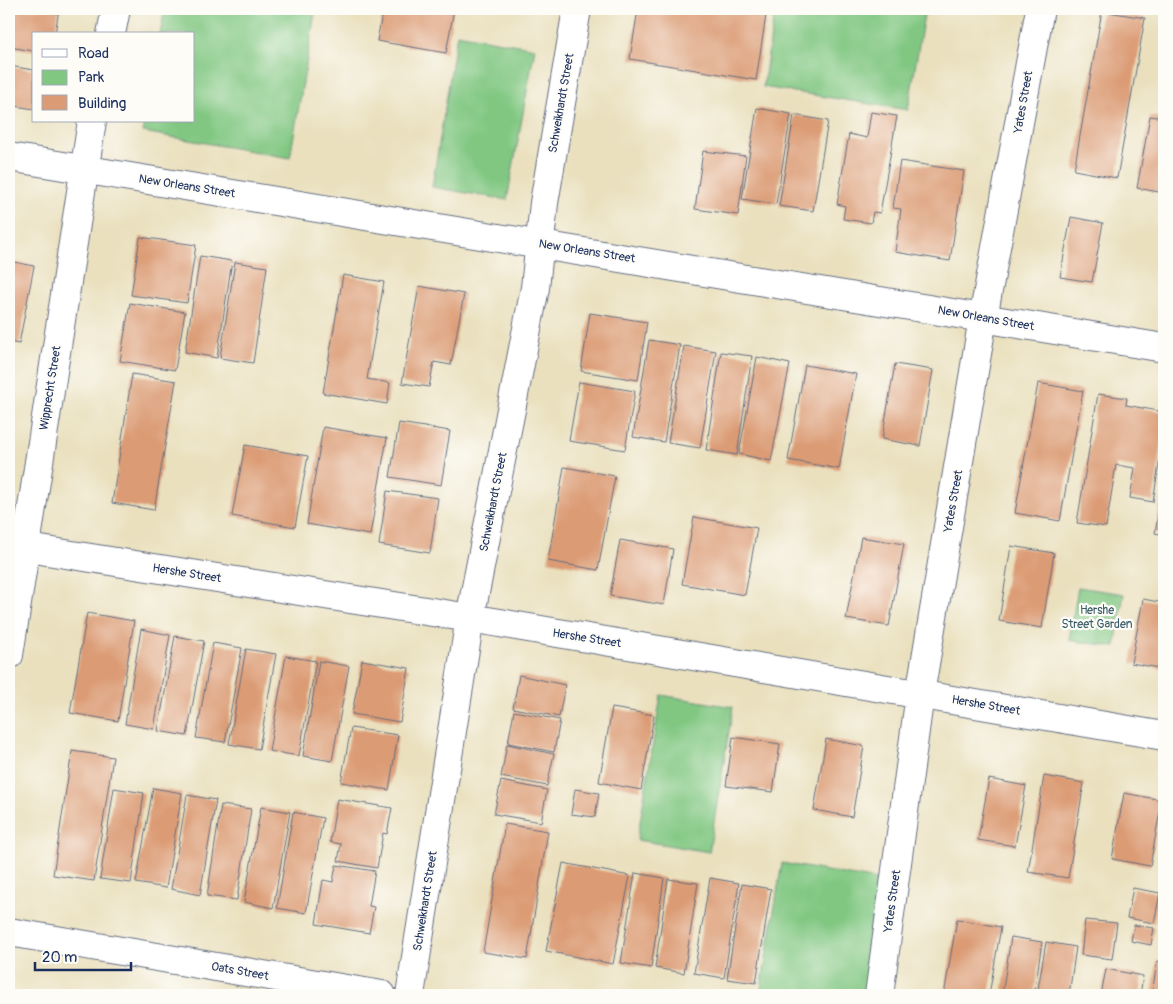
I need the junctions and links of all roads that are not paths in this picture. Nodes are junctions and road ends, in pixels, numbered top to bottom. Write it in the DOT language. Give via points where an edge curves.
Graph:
graph roads {
  1 [pos="116,9"];
  2 [pos="578,9"];
  3 [pos="1040,9"];
  4 [pos="111,32"];
  5 [pos="92,122"];
  6 [pos="9,157"];
  7 [pos="84,170"];
  8 [pos="540,244"];
  9 [pos="983,318"];
  10 [pos="1164,348"];
  11 [pos="17,546"];
  12 [pos="470,618"];
  13 [pos="9,655"];
  14 [pos="920,694"];
  15 [pos="1164,736"];
  16 [pos="9,932"];
  17 [pos="382,995"];
  18 [pos="410,995"];
  19 [pos="879,995"];
  1 -- 4 [label="street"];
  2 -- 8 [label="street, Schweikhardt Street" via="544,203"];
  3 -- 9 [label="street, Yates Street"];
  5 -- 7 [label="street, Wipprecht Street"];
  6 -- 7 [label="street, New Orleans Street"];
  7 -- 8 [label="street, New Orleans Street"];
  7 -- 11 [label="street, Wipprecht Street"];
  8 -- 9 [label="street, New Orleans Street"];
  8 -- 12 [label="street, Schweikhardt Street" via="535,288"];
  9 -- 10 [label="street, New Orleans Street"];
  9 -- 14 [label="street, Yates Street"];
  11 -- 12 [label="street, Hershe Street"];
  11 -- 13 [label="street, Wipprecht Street"];
  12 -- 14 [label="street, Hershe Street"];
  12 -- 18 [label="street, Schweikhardt Street"];
  14 -- 15 [label="street, Hershe Street"];
  14 -- 19 [label="street, Yates Street"];
  16 -- 17 [label="street, Oats Street"];
}
